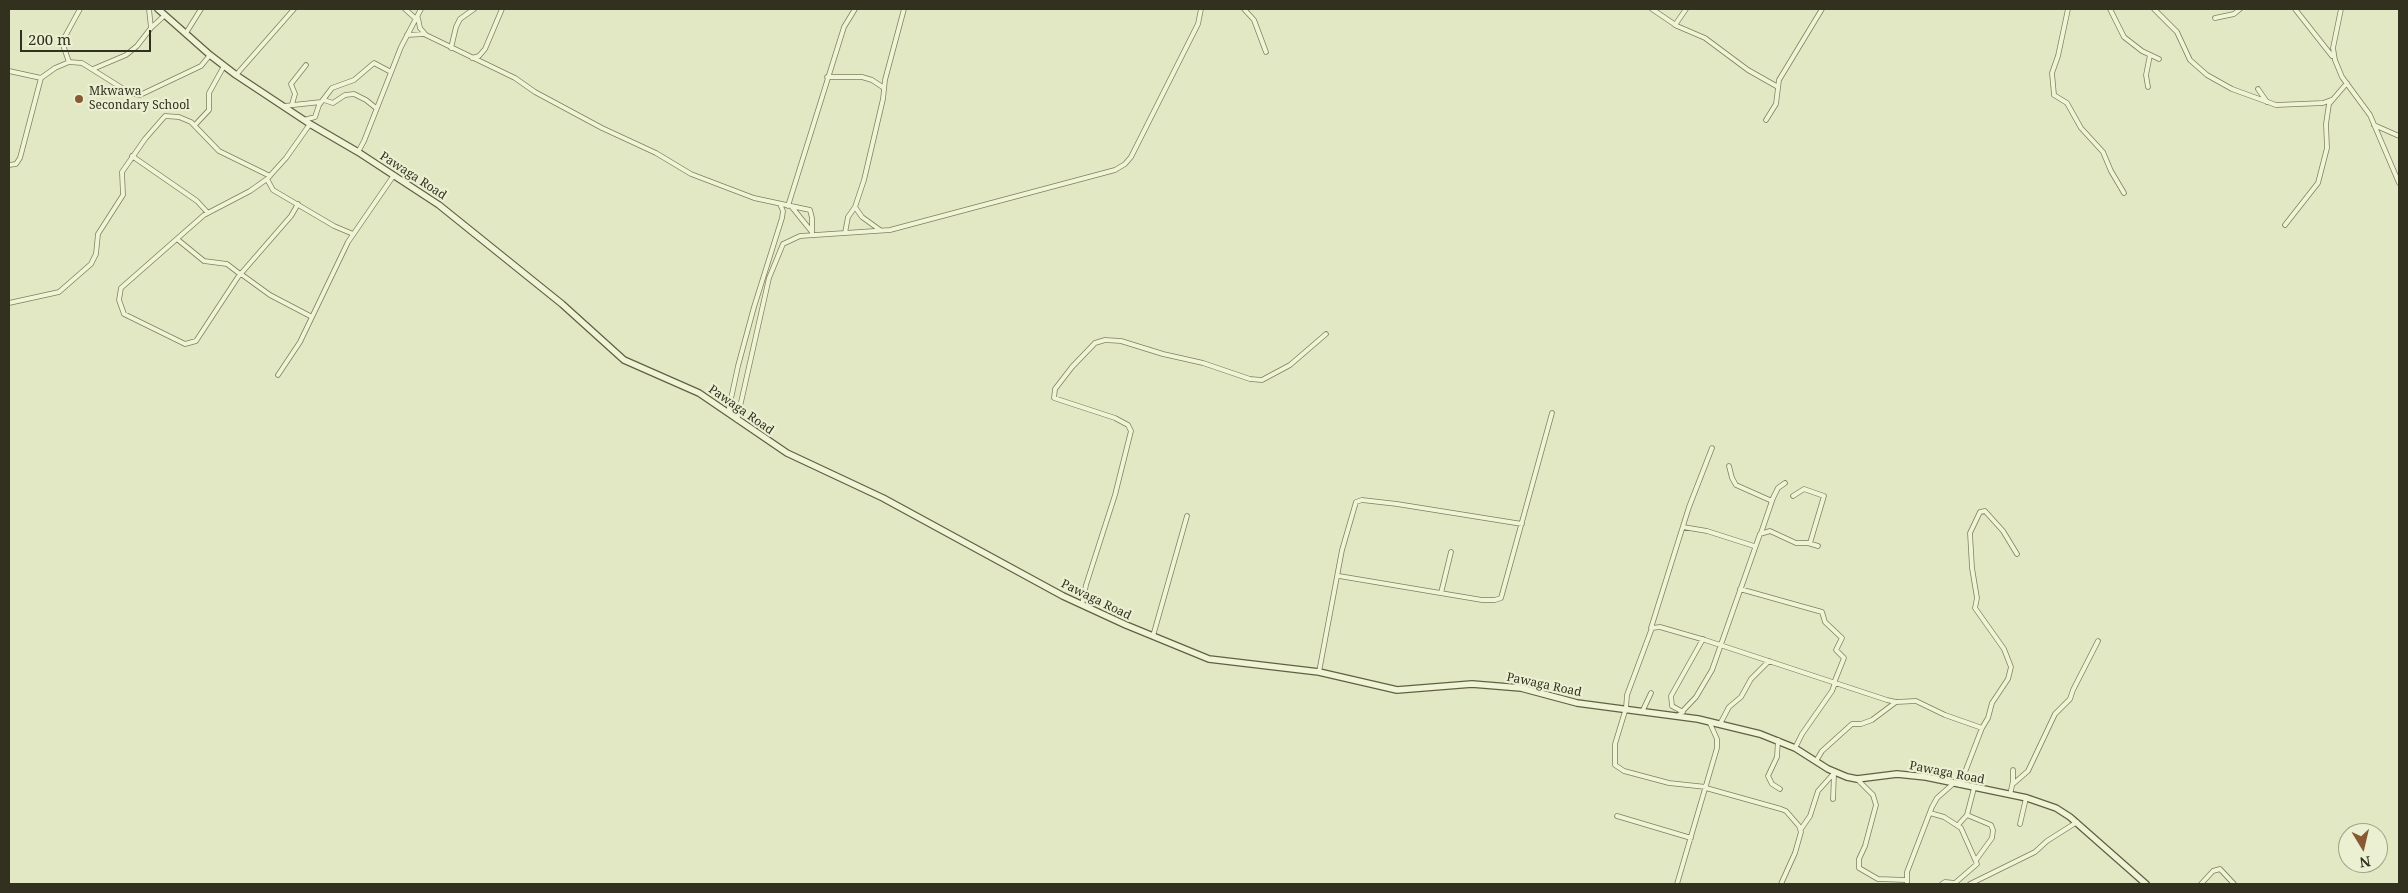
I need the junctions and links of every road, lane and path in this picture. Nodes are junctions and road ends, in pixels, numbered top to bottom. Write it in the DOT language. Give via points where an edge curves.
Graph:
graph roads {
  1 [pos="80,9"];
  2 [pos="149,9"];
  3 [pos="158,9"];
  4 [pos="201,9"];
  5 [pos="294,9"];
  6 [pos="405,9"];
  7 [pos="421,9"];
  8 [pos="474,9"];
  9 [pos="502,9"];
  10 [pos="855,9"];
  11 [pos="904,9"];
  12 [pos="1201,9"];
  13 [pos="1244,9"];
  14 [pos="1652,9"];
  15 [pos="1686,9"];
  16 [pos="1822,9"];
  17 [pos="2068,9"];
  18 [pos="2110,9"];
  19 [pos="2154,9"];
  20 [pos="2240,9"];
  21 [pos="2295,9"];
  22 [pos="2341,9"];
  23 [pos="165,15"];
  24 [pos="417,18"];
  25 [pos="2215,18"];
  26 [pos="1675,25"];
  27 [pos="152,27"];
  28 [pos="186,33"];
  29 [pos="424,34"];
  30 [pos="407,35"];
  31 [pos="451,48"];
  32 [pos="1266,52"];
  33 [pos="210,55"];
  34 [pos="2150,55"];
  35 [pos="472,58"];
  36 [pos="2334,58"];
  37 [pos="2159,59"];
  38 [pos="70,62"];
  39 [pos="306,65"];
  40 [pos="224,66"];
  41 [pos="93,69"];
  42 [pos="9,72"];
  43 [pos="391,72"];
  44 [pos="236,75"];
  45 [pos="827,77"];
  46 [pos="41,78"];
  47 [pos="2347,83"];
  48 [pos="1778,87"];
  49 [pos="2148,87"];
  50 [pos="884,88"];
  51 [pos="2258,89"];
  52 [pos="2331,100"];
  53 [pos="322,101"];
  54 [pos="292,104"];
  55 [pos="2268,104"];
  56 [pos="284,106"];
  57 [pos="376,108"];
  58 [pos="1766,120"];
  59 [pos="307,122"];
  60 [pos="195,125"];
  61 [pos="2374,125"];
  62 [pos="2399,136"];
  63 [pos="358,152"];
  64 [pos="132,156"];
  65 [pos="9,165"];
  66 [pos="394,175"];
  67 [pos="268,177"];
  68 [pos="2399,183"];
  69 [pos="2124,193"];
  70 [pos="298,204"];
  71 [pos="780,204"];
  72 [pos="789,206"];
  73 [pos="855,207"];
  74 [pos="208,212"];
  75 [pos="2285,225"];
  76 [pos="882,231"];
  77 [pos="353,234"];
  78 [pos="812,234"];
  79 [pos="845,234"];
  80 [pos="177,240"];
  81 [pos="241,274"];
  82 [pos="9,303"];
  83 [pos="312,318"];
  84 [pos="1326,334"];
  85 [pos="278,375"];
  86 [pos="1552,413"];
  87 [pos="731,416"];
  88 [pos="737,420"];
  89 [pos="1712,448"];
  90 [pos="1729,466"];
  91 [pos="1785,483"];
  92 [pos="1793,496"];
  93 [pos="1772,501"];
  94 [pos="1187,516"];
  95 [pos="1522,524"];
  96 [pos="1683,526"];
  97 [pos="1762,533"];
  98 [pos="1810,543"];
  99 [pos="1754,546"];
  100 [pos="1818,546"];
  101 [pos="1451,552"];
  102 [pos="2016,554"];
  103 [pos="1339,576"];
  104 [pos="1740,589"];
  105 [pos="1442,593"];
  106 [pos="1082,605"];
  107 [pos="1651,629"];
  108 [pos="1153,636"];
  109 [pos="1703,639"];
  110 [pos="2098,641"];
  111 [pos="1723,646"];
  112 [pos="1769,662"];
  113 [pos="1319,672"];
  114 [pos="1834,683"];
  115 [pos="1651,693"];
  116 [pos="1896,702"];
  117 [pos="1626,708"];
  118 [pos="1643,710"];
  119 [pos="1681,714"];
  120 [pos="1710,721"];
  121 [pos="1720,724"];
  122 [pos="1982,728"];
  123 [pos="1778,740"];
  124 [pos="1795,748"];
  125 [pos="1816,761"];
  126 [pos="2013,770"];
  127 [pos="1835,773"];
  128 [pos="1858,779"];
  129 [pos="1957,784"];
  130 [pos="2013,784"];
  131 [pos="1706,788"];
  132 [pos="1974,788"];
  133 [pos="1780,789"];
  134 [pos="2010,795"];
  135 [pos="2026,798"];
  136 [pos="1833,799"];
  137 [pos="1930,813"];
  138 [pos="1967,815"];
  139 [pos="1617,816"];
  140 [pos="2077,822"];
  141 [pos="2020,824"];
  142 [pos="1958,825"];
  143 [pos="1801,829"];
  144 [pos="1691,838"];
  145 [pos="1975,860"];
  146 [pos="1907,882"];
  147 [pos="1678,884"];
  148 [pos="1781,884"];
  149 [pos="1942,884"];
  150 [pos="1970,884"];
  151 [pos="2146,884"];
  152 [pos="2201,884"];
  153 [pos="2234,884"];
  1 -- 38 [label="street" via="62,42"];
  2 -- 27 [label="street"];
  3 -- 23 [label="main road, Pawaga Road"];
  4 -- 28 [label="street"];
  5 -- 44 [label="street"];
  6 -- 24 [label="street"];
  7 -- 24 [label="street"];
  8 -- 31 [label="street" via="460,19"];
  9 -- 35 [label="street" via="485,49"];
  10 -- 45 [label="street" via="844,27"];
  11 -- 50 [label="street"];
  12 -- 76 [label="street" via="1198,24 1132,157 1125,164 1103,175"];
  13 -- 32 [label="street" via="1254,20"];
  14 -- 26 [label="street"];
  15 -- 26 [label="street"];
  16 -- 48 [label="street" via="1779,80"];
  17 -- 69 [label="street" via="2052,73 2054,94 2067,103 2086,134 2104,152"];
  18 -- 34 [label="street" via="2124,37"];
  19 -- 55 [label="street" via="2177,32 2187,55 2202,70 2232,89"];
  20 -- 25 [label="street" via="2234,14"];
  21 -- 36 [label="street"];
  22 -- 36 [label="street"];
  23 -- 27 [label="street"];
  23 -- 28 [label="main road, Pawaga Road"];
  24 -- 29 [label="street"];
  24 -- 30 [label="street"];
  26 -- 48 [label="street" via="1705,38 1748,70"];
  27 -- 41 [label="street" via="129,53"];
  28 -- 33 [label="main road, Pawaga Road"];
  29 -- 30 [label="street"];
  29 -- 31 [label="street"];
  30 -- 43 [label="street"];
  31 -- 35 [label="street"];
  33 -- 40 [label="main road, Pawaga Road"];
  33 -- 41 [label="street" via="201,66 140,95"];
  34 -- 37 [label="street"];
  34 -- 49 [label="street" via="2146,75"];
  35 -- 71 [label="street" via="691,174 721,187"];
  36 -- 47 [label="street"];
  38 -- 41 [label="street" via="82,63"];
  38 -- 46 [label="street"];
  39 -- 54 [label="street" via="292,84 295,94"];
  40 -- 44 [label="main road, Pawaga Road"];
  40 -- 60 [label="street" via="209,93 209,110"];
  42 -- 46 [label="street"];
  43 -- 53 [label="street" via="374,63 354,80 332,88"];
  43 -- 57 [label="street"];
  44 -- 56 [label="main road, Pawaga Road"];
  45 -- 50 [label="street" via="862,77"];
  45 -- 72 [label="street"];
  46 -- 65 [label="street" via="20,158 16,164"];
  47 -- 52 [label="street"];
  47 -- 61 [label="street"];
  48 -- 58 [label="street" via="1776,104"];
  50 -- 73 [label="street"];
  51 -- 55 [label="street"];
  52 -- 55 [label="street" via="2282,106"];
  52 -- 75 [label="street" via="2326,124 2327,148 2319,179"];
  53 -- 54 [label="street"];
  53 -- 57 [label="street" via="333,103 354,94"];
  53 -- 59 [label="street" via="315,117"];
  54 -- 56 [label="street"];
  56 -- 59 [label="main road, Pawaga Road"];
  57 -- 63 [label="street"];
  59 -- 63 [label="main road, Pawaga Road"];
  59 -- 67 [label="street" via="286,158"];
  60 -- 64 [label="street" via="179,117 166,116"];
  60 -- 67 [label="street" via="219,151"];
  61 -- 62 [label="street"];
  61 -- 68 [label="street"];
  63 -- 66 [label="main road, Pawaga Road"];
  64 -- 74 [label="street"];
  64 -- 82 [label="street" via="122,172 123,195 98,234 96,254 91,264 59,292"];
  66 -- 77 [label="street"];
  66 -- 87 [label="main road, Pawaga Road" via="470,229 624,360 699,393"];
  67 -- 70 [label="street" via="273,190"];
  67 -- 74 [label="street" via="250,191"];
  70 -- 77 [label="street"];
  70 -- 81 [label="street"];
  71 -- 72 [label="street"];
  71 -- 87 [label="street" via="782,218 738,366 729,408"];
  72 -- 78 [label="street"];
  72 -- 78 [label="street" via="810,210"];
  73 -- 76 [label="street" via="862,217"];
  73 -- 79 [label="street" via="848,217"];
  74 -- 80 [label="street"];
  76 -- 79 [label="street"];
  77 -- 83 [label="street"];
  78 -- 79 [label="street"];
  78 -- 88 [label="street" via="788,240 778,254 769,278"];
  80 -- 81 [label="street" via="204,261 226,264"];
  80 -- 81 [label="street" via="121,288 121,308 129,318 185,344 192,343"];
  81 -- 83 [label="street" via="270,295"];
  83 -- 85 [label="street"];
  84 -- 106 [label="street" via="1290,365 1257,380 1121,341 1095,343 1073,366 1055,389 1054,398 1115,418 1128,425 1131,431"];
  86 -- 95 [label="street"];
  87 -- 88 [label="main road, Pawaga Road"];
  88 -- 106 [label="main road, Pawaga Road" via="787,453 883,498"];
  89 -- 96 [label="street"];
  90 -- 93 [label="street" via="1736,485"];
  91 -- 93 [label="street" via="1778,488"];
  92 -- 98 [label="street" via="1804,489 1824,496"];
  93 -- 97 [label="street"];
  94 -- 108 [label="street"];
  95 -- 103 [label="street" via="1359,500 1352,513"];
  95 -- 105 [label="street" via="1501,598 1482,600"];
  96 -- 99 [label="street"];
  96 -- 107 [label="street"];
  97 -- 98 [label="street" via="1770,531 1796,543"];
  97 -- 99 [label="street"];
  98 -- 100 [label="street"];
  99 -- 104 [label="street"];
  101 -- 105 [label="street"];
  102 -- 122 [label="street" via="2003,531 1985,511 1980,512 1970,533 1977,598 1975,608 2004,649 2011,666 2008,679 1992,703"];
  103 -- 105 [label="street"];
  103 -- 113 [label="street"];
  104 -- 111 [label="street"];
  104 -- 114 [label="street" via="1822,612 1825,622 1842,638 1836,649 1844,658"];
  106 -- 108 [label="main road, Pawaga Road"];
  107 -- 109 [label="street" via="1660,627"];
  107 -- 117 [label="street" via="1627,695"];
  108 -- 113 [label="main road, Pawaga Road" via="1209,660"];
  109 -- 111 [label="street"];
  109 -- 119 [label="street" via="1671,696 1672,706"];
  110 -- 130 [label="street" via="2070,699 2056,714 2032,765"];
  111 -- 112 [label="street"];
  111 -- 119 [label="street" via="1710,676"];
  112 -- 114 [label="street"];
  112 -- 121 [label="street" via="1727,709"];
  113 -- 117 [label="main road, Pawaga Road" via="1385,689 1491,684 1595,706"];
  114 -- 116 [label="street"];
  114 -- 124 [label="street"];
  115 -- 118 [label="street"];
  116 -- 122 [label="street" via="1916,701"];
  116 -- 125 [label="street" via="1872,720 1852,724 1822,751"];
  117 -- 118 [label="main road, Pawaga Road"];
  117 -- 131 [label="street" via="1615,744 1614,765 1669,783"];
  118 -- 119 [label="main road, Pawaga Road"];
  119 -- 120 [label="main road, Pawaga Road"];
  120 -- 121 [label="main road, Pawaga Road"];
  120 -- 131 [label="street" via="1717,743"];
  121 -- 123 [label="main road, Pawaga Road"];
  122 -- 129 [label="street"];
  123 -- 124 [label="main road, Pawaga Road"];
  123 -- 133 [label="street" via="1777,757 1768,776"];
  124 -- 125 [label="main road, Pawaga Road"];
  125 -- 127 [label="main road, Pawaga Road"];
  126 -- 130 [label="street"];
  127 -- 128 [label="main road, Pawaga Road"];
  127 -- 136 [label="street"];
  127 -- 143 [label="street" via="1818,791"];
  128 -- 129 [label="main road, Pawaga Road" via="1897,774"];
  128 -- 146 [label="street" via="1873,795 1876,805 1859,868 1878,879"];
  129 -- 132 [label="main road, Pawaga Road"];
  129 -- 137 [label="street" via="1937,798"];
  130 -- 134 [label="street"];
  131 -- 143 [label="street" via="1781,809"];
  131 -- 144 [label="street"];
  132 -- 134 [label="main road, Pawaga Road"];
  132 -- 138 [label="street"];
  134 -- 135 [label="main road, Pawaga Road"];
  135 -- 140 [label="main road, Pawaga Road" via="2056,808"];
  135 -- 141 [label="street"];
  137 -- 142 [label="street"];
  137 -- 146 [label="street" via="1907,872"];
  138 -- 142 [label="street"];
  138 -- 145 [label="street" via="1991,825 1993,830 1992,838"];
  139 -- 144 [label="street"];
  140 -- 150 [label="street" via="2035,852"];
  140 -- 151 [label="main road, Pawaga Road"];
  142 -- 145 [label="street"];
  143 -- 148 [label="street" via="1795,853"];
  144 -- 147 [label="street"];
  145 -- 149 [label="street" via="1975,866 1955,883"];
  152 -- 153 [label="street" via="2213,871 2220,869"];
}
